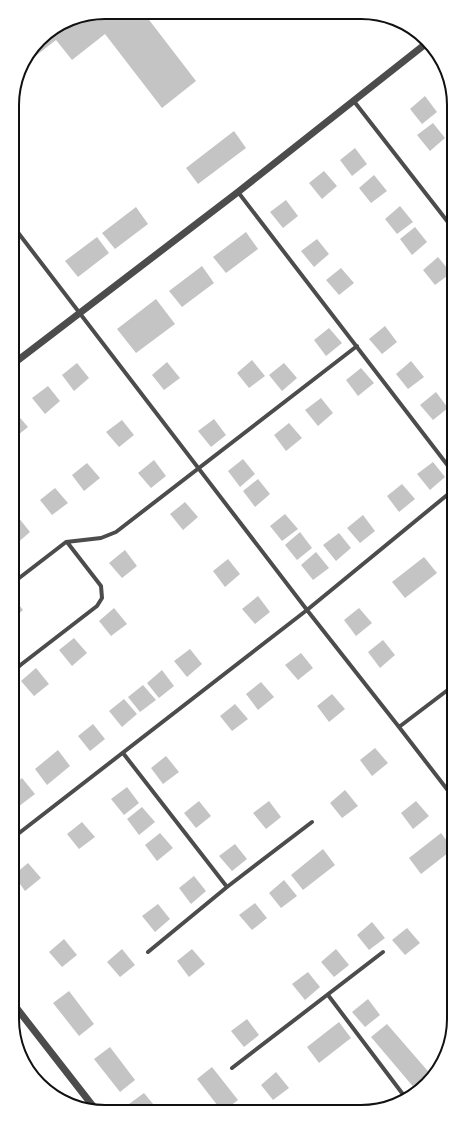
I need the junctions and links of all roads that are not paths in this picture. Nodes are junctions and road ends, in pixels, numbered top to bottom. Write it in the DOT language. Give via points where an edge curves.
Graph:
graph roads {
  1 [pos="423,46"];
  2 [pos="353,100"];
  3 [pos="238,192"];
  4 [pos="447,221"];
  5 [pos="19,234"];
  6 [pos="80,312"];
  7 [pos="357,346"];
  8 [pos="19,359"];
  9 [pos="447,464"];
  10 [pos="198,469"];
  11 [pos="447,495"];
  12 [pos="67,542"];
  13 [pos="19,578"];
  14 [pos="307,610"];
  15 [pos="20,666"];
  16 [pos="447,690"];
  17 [pos="399,726"];
  18 [pos="123,753"];
  19 [pos="447,789"];
  20 [pos="312,822"];
  21 [pos="19,833"];
  22 [pos="227,886"];
  23 [pos="148,952"];
  24 [pos="383,952"];
  25 [pos="328,995"];
  26 [pos="19,1011"];
  27 [pos="232,1068"];
  28 [pos="403,1094"];
  29 [pos="91,1104"];
  1 -- 2 [label="street"];
  2 -- 3 [label="street"];
  2 -- 4 [label="street"];
  3 -- 6 [label="street"];
  3 -- 7 [label="street"];
  5 -- 6 [label="street"];
  6 -- 8 [label="street"];
  6 -- 10 [label="street"];
  7 -- 9 [label="street"];
  7 -- 10 [label="street"];
  10 -- 12 [label="street" via="116,532 101,538"];
  10 -- 14 [label="street"];
  11 -- 14 [label="street"];
  12 -- 13 [label="street"];
  12 -- 15 [label="street" via="101,586 102,598 97,606"];
  14 -- 17 [label="street"];
  14 -- 18 [label="street"];
  16 -- 17 [label="street"];
  17 -- 19 [label="street"];
  18 -- 21 [label="street"];
  18 -- 22 [label="street"];
  20 -- 22 [label="street"];
  22 -- 23 [label="street"];
  24 -- 25 [label="street"];
  25 -- 27 [label="street"];
  25 -- 28 [label="street"];
  26 -- 29 [label="street"];
}
